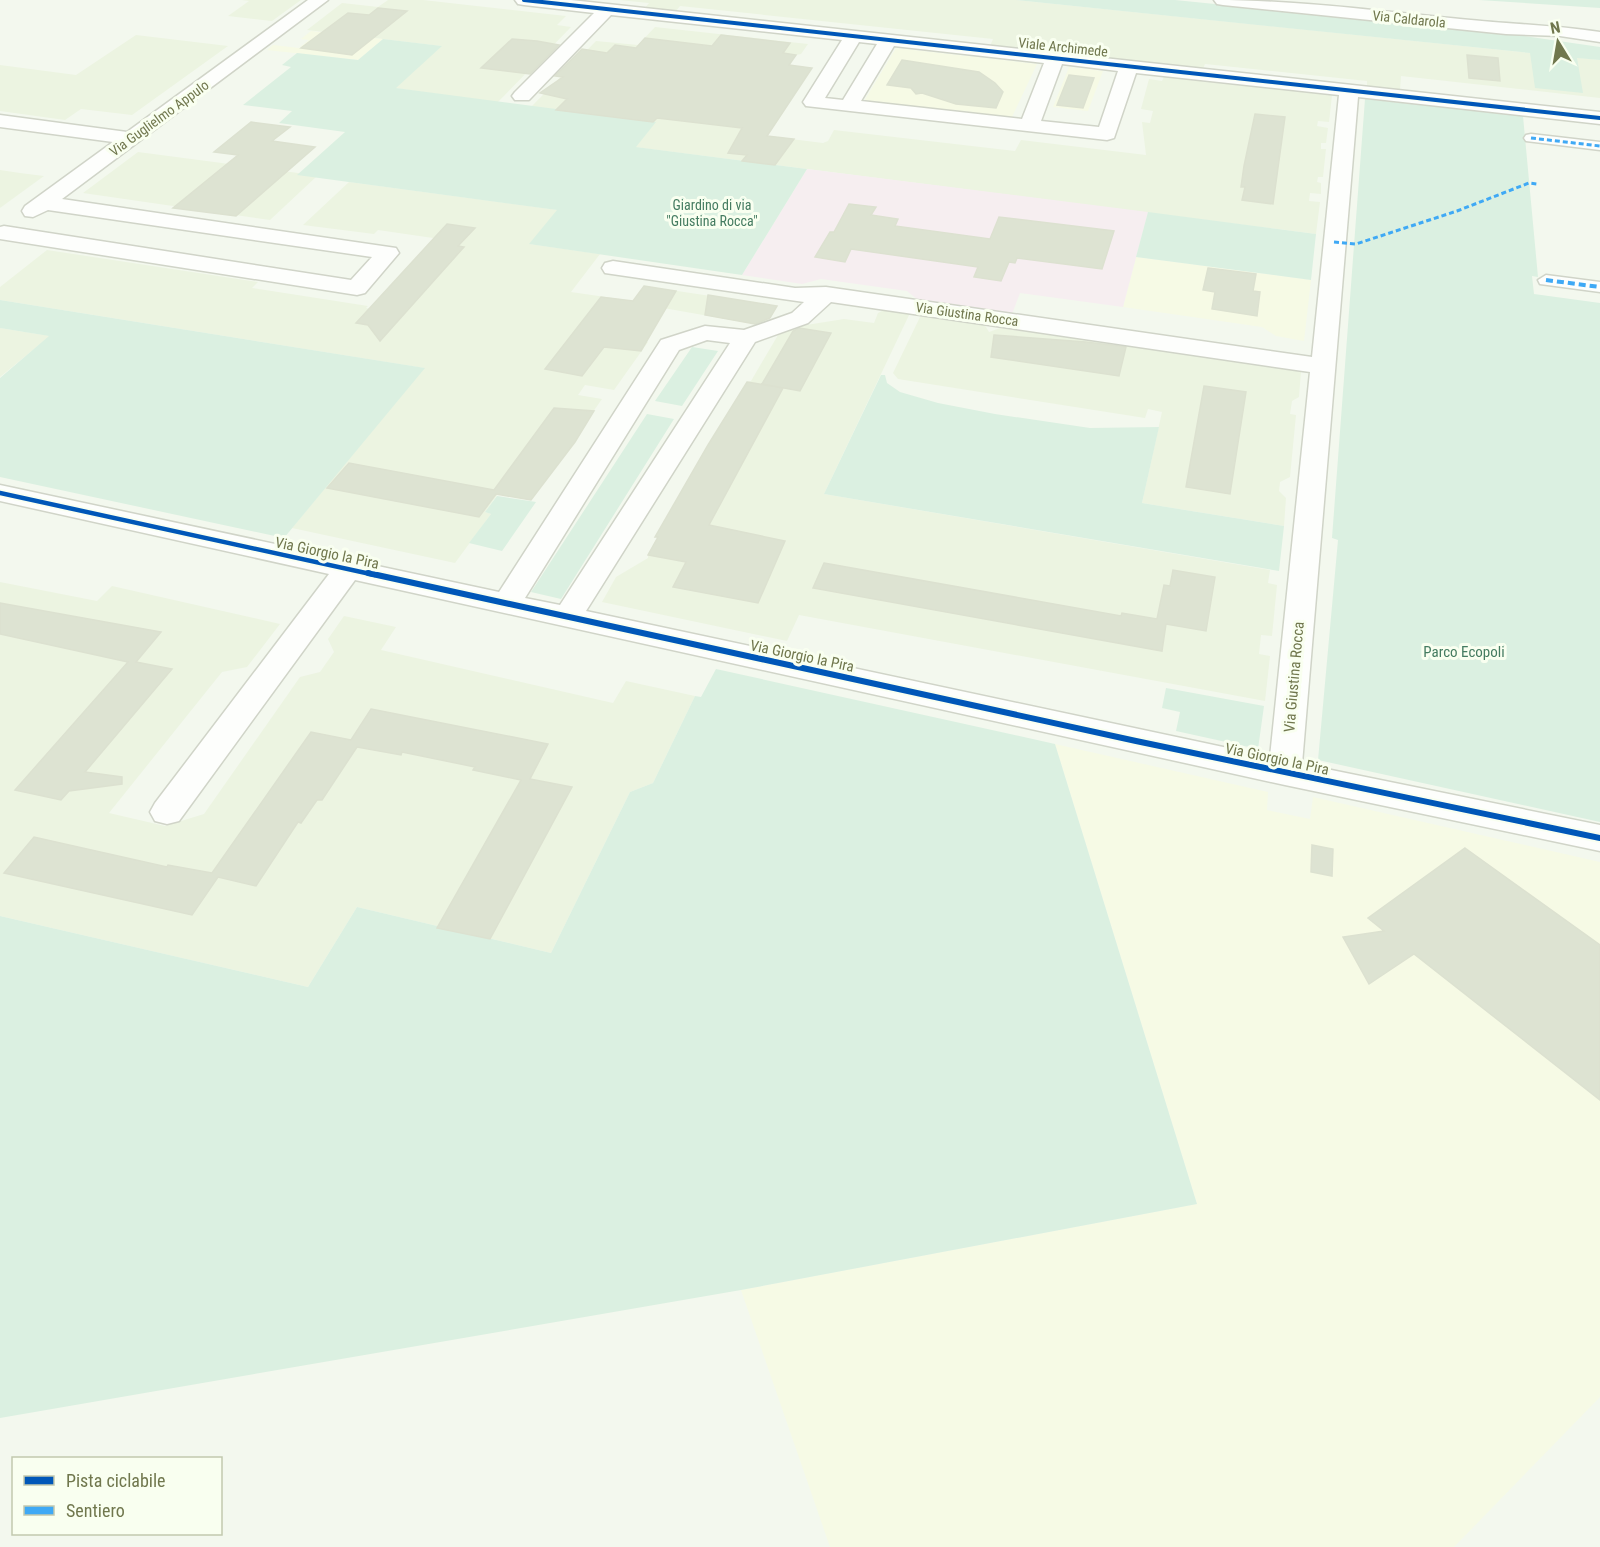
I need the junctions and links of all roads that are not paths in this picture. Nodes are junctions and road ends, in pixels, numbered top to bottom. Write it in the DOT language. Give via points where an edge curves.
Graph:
graph roads {
  1 [pos="319,0"];
  2 [pos="524,0"];
  3 [pos="1222,0"];
  4 [pos="1328,0"];
  5 [pos="607,9"];
  6 [pos="1421,9"];
  7 [pos="1600,23"];
  8 [pos="1560,31"];
  9 [pos="1600,35"];
  10 [pos="854,36"];
  11 [pos="888,40"];
  12 [pos="1055,58"];
  13 [pos="1129,66"];
  14 [pos="1349,91"];
  15 [pos="522,96"];
  16 [pos="849,106"];
  17 [pos="1600,118"];
  18 [pos="0,121"];
  19 [pos="1029,126"];
  20 [pos="1531,138"];
  21 [pos="0,139"];
  22 [pos="131,139"];
  23 [pos="1600,146"];
  24 [pos="111,154"];
  25 [pos="44,203"];
  26 [pos="2,234"];
  27 [pos="613,268"];
  28 [pos="1546,280"];
  29 [pos="1600,287"];
  30 [pos="826,294"];
  31 [pos="746,337"];
  32 [pos="1322,366"];
  33 [pos="0,493"];
  34 [pos="348,570"];
  35 [pos="506,603"];
  36 [pos="567,617"];
  37 [pos="1285,773"];
  38 [pos="167,812"];
  39 [pos="1600,838"];
  1 -- 22 [label="street, Via Guglielmo Appulo"];
  2 -- 5 [label="street, Viale Archimede"];
  3 -- 8 [label="street, Via Caldarola"];
  4 -- 6 [label="street, Via Caldarola"];
  5 -- 10 [label="street, Viale Archimede"];
  5 -- 15 [label="street"];
  6 -- 7 [label="street, Via Caldarola"];
  6 -- 8 [label="street, Via Caldarola"];
  8 -- 9 [label="street, Via Caldarola"];
  10 -- 11 [label="street, Viale Archimede"];
  10 -- 16 [label="street" via="813,102"];
  11 -- 12 [label="street, Viale Archimede"];
  11 -- 16 [label="street"];
  12 -- 13 [label="street, Viale Archimede"];
  12 -- 19 [label="street"];
  13 -- 14 [label="street, Viale Archimede"];
  13 -- 19 [label="street" via="1107,134"];
  14 -- 17 [label="street, Viale Archimede"];
  14 -- 32 [label="street, Via Giustina Rocca"];
  16 -- 19 [label="street"];
  18 -- 22 [label="street"];
  20 -- 23 [label="street"];
  21 -- 24 [label="street"];
  22 -- 24 [label="street, Via Guglielmo Appulo"];
  24 -- 25 [label="street, Via Guglielmo Appulo"];
  25 -- 26 [label="street, Via Guglielmo Appulo"];
  25 -- 26 [label="street" via="388,253 357,288"];
  27 -- 30 [label="street, Via Giustina Rocca" via="795,295"];
  28 -- 29 [label="street"];
  30 -- 31 [label="street" via="800,318"];
  30 -- 32 [label="street, Via Giustina Rocca"];
  31 -- 35 [label="street" via="705,333 670,345"];
  31 -- 36 [label="street"];
  32 -- 37 [label="street, Via Giustina Rocca"];
  33 -- 34 [label="street, Via Giorgio la Pira"];
  34 -- 35 [label="street, Via Giorgio la Pira"];
  34 -- 38 [label="street"];
  35 -- 36 [label="street, Via Giorgio la Pira"];
  36 -- 37 [label="street, Via Giorgio la Pira"];
  37 -- 39 [label="street, Via Giorgio la Pira"];
}
